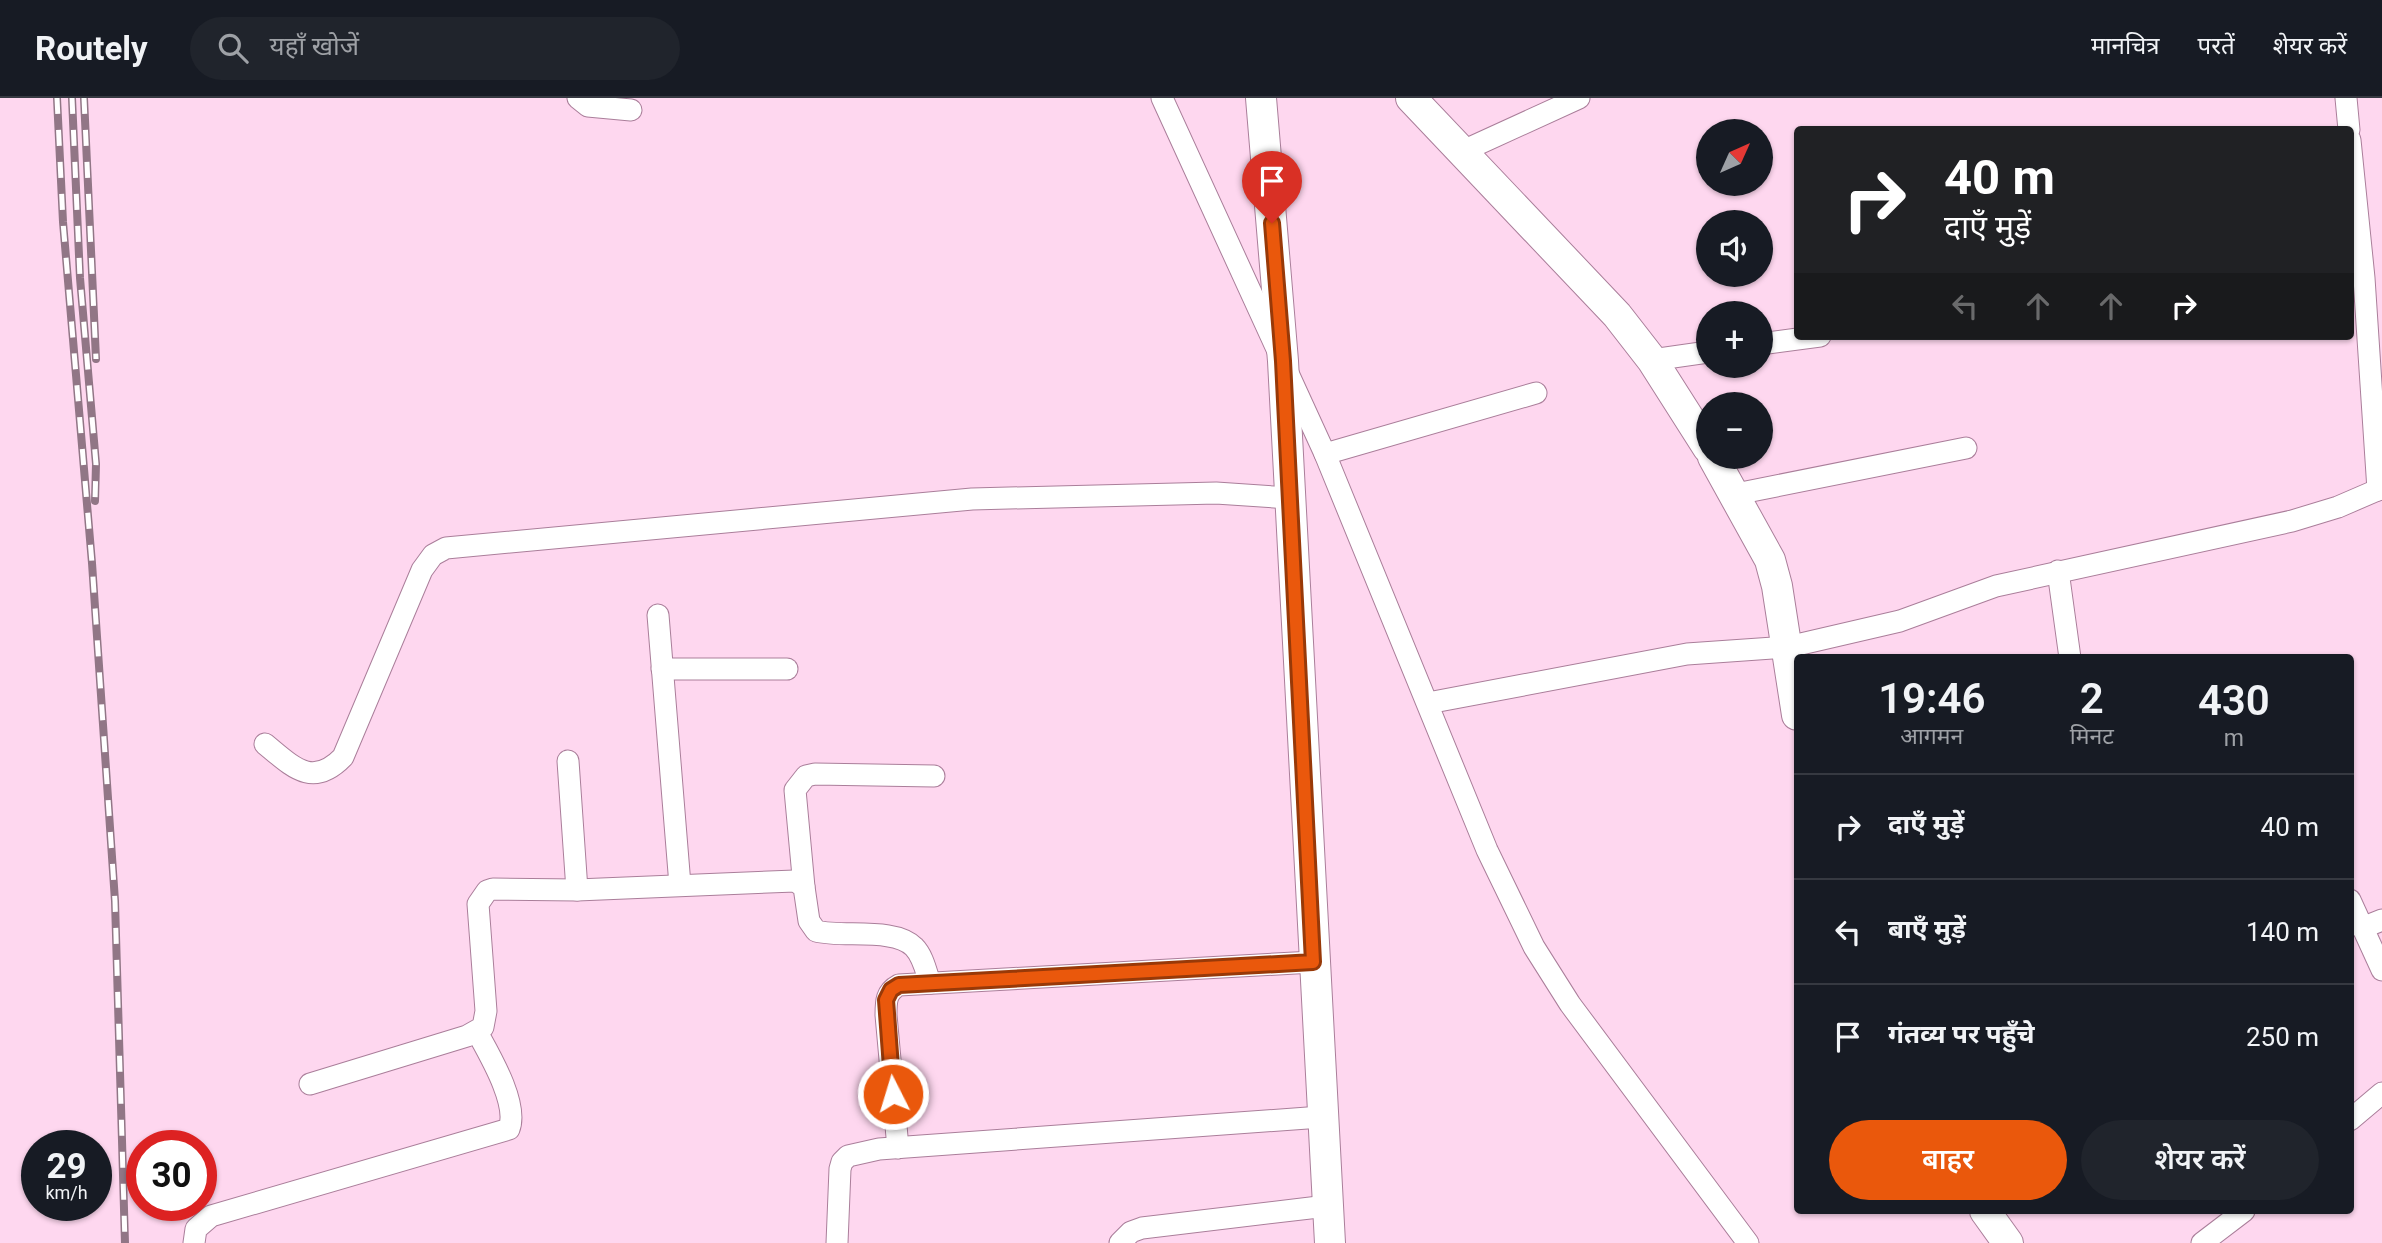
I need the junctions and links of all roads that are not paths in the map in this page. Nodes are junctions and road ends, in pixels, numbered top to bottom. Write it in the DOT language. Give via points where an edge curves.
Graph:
graph roads {
  1 [pos="578,98"];
  2 [pos="1162,98"];
  3 [pos="1261,98"];
  4 [pos="1411,98"];
  5 [pos="1579,98"];
  6 [pos="2346,98"];
  7 [pos="631,110"];
  8 [pos="2349,126"];
  9 [pos="1463,151"];
  10 [pos="2354,213"];
  11 [pos="2357,268"];
  12 [pos="1794,339"];
  13 [pos="1773,342"];
  14 [pos="1696,354"];
  15 [pos="1652,360"];
  16 [pos="1283,361"];
  17 [pos="1536,393"];
  18 [pos="1696,429"];
  19 [pos="1966,448"];
  20 [pos="1325,454"];
  21 [pos="1720,469"];
  22 [pos="2380,489"];
  23 [pos="1736,494"];
  24 [pos="1289,498"];
  25 [pos="2058,571"];
  26 [pos="658,614"];
  27 [pos="1788,647"];
  28 [pos="2069,654"];
  29 [pos="662,669"];
  30 [pos="787,669"];
  31 [pos="1794,692"];
  32 [pos="1427,703"];
  33 [pos="265,744"];
  34 [pos="568,761"];
  35 [pos="934,776"];
  36 [pos="680,885"];
  37 [pos="804,887"];
  38 [pos="577,890"];
  39 [pos="2354,904"];
  40 [pos="2372,924"];
  41 [pos="1313,962"];
  42 [pos="2382,970"];
  43 [pos="930,983"];
  44 [pos="477,1032"];
  45 [pos="310,1084"];
  46 [pos="2382,1093"];
  47 [pos="2354,1117"];
  48 [pos="1321,1118"];
  49 [pos="898,1148"];
  50 [pos="1327,1206"];
  51 [pos="1987,1214"];
  52 [pos="2240,1214"];
  53 [pos="194,1243"];
  54 [pos="837,1243"];
  55 [pos="1120,1243"];
  56 [pos="1330,1243"];
  57 [pos="1748,1243"];
  58 [pos="2008,1243"];
  59 [pos="2202,1243"];
  1 -- 7 [label="street" via="588,106"];
  2 -- 16 [label="street"];
  3 -- 16 [label="street"];
  4 -- 9 [label="street"];
  5 -- 9 [label="street"];
  6 -- 8 [label="street"];
  9 -- 15 [label="street" via="1579,272"];
  10 -- 11 [label="street"];
  11 -- 22 [label="street"];
  12 -- 13 [label="street"];
  14 -- 15 [label="street"];
  15 -- 18 [label="street"];
  16 -- 20 [label="street"];
  16 -- 24 [label="street"];
  17 -- 20 [label="street"];
  19 -- 23 [label="street"];
  20 -- 32 [label="street"];
  21 -- 23 [label="street"];
  22 -- 25 [label="street" via="2338,507 2214,541"];
  23 -- 27 [label="street" via="1770,560"];
  24 -- 33 [label="street" via="1216,493 972,499 446,548 433,555 422,570 343,757 331,769 307,773"];
  24 -- 41 [label="street"];
  25 -- 27 [label="street" via="1973,592 1900,621"];
  25 -- 28 [label="street"];
  26 -- 29 [label="street"];
  27 -- 31 [label="street"];
  27 -- 32 [label="street" via="1687,654"];
  29 -- 30 [label="street"];
  29 -- 36 [label="street"];
  32 -- 57 [label="street" via="1487,850 1534,947 1570,1003"];
  34 -- 38 [label="street"];
  35 -- 37 [label="street" via="815,774 800,780 795,790"];
  36 -- 37 [label="street" via="795,881"];
  36 -- 38 [label="street"];
  37 -- 43 [label="street" via="809,921 816,931 908,942 919,954"];
  38 -- 44 [label="street" via="493,889 482,896 479,933 486,1011 483,1027"];
  39 -- 40 [label="street"];
  40 -- 42 [label="street"];
  41 -- 43 [label="street"];
  41 -- 48 [label="street"];
  43 -- 49 [label="street" via="899,985 886,1000"];
  44 -- 45 [label="street"];
  44 -- 53 [label="street" via="507,1098 509,1129 211,1216 196,1229"];
  46 -- 47 [label="street"];
  48 -- 49 [label="street"];
  48 -- 50 [label="street"];
  49 -- 54 [label="street" via="856,1154 842,1162"];
  50 -- 55 [label="street" via="1142,1228"];
  50 -- 56 [label="street"];
  51 -- 58 [label="street"];
  52 -- 59 [label="street"];
}
